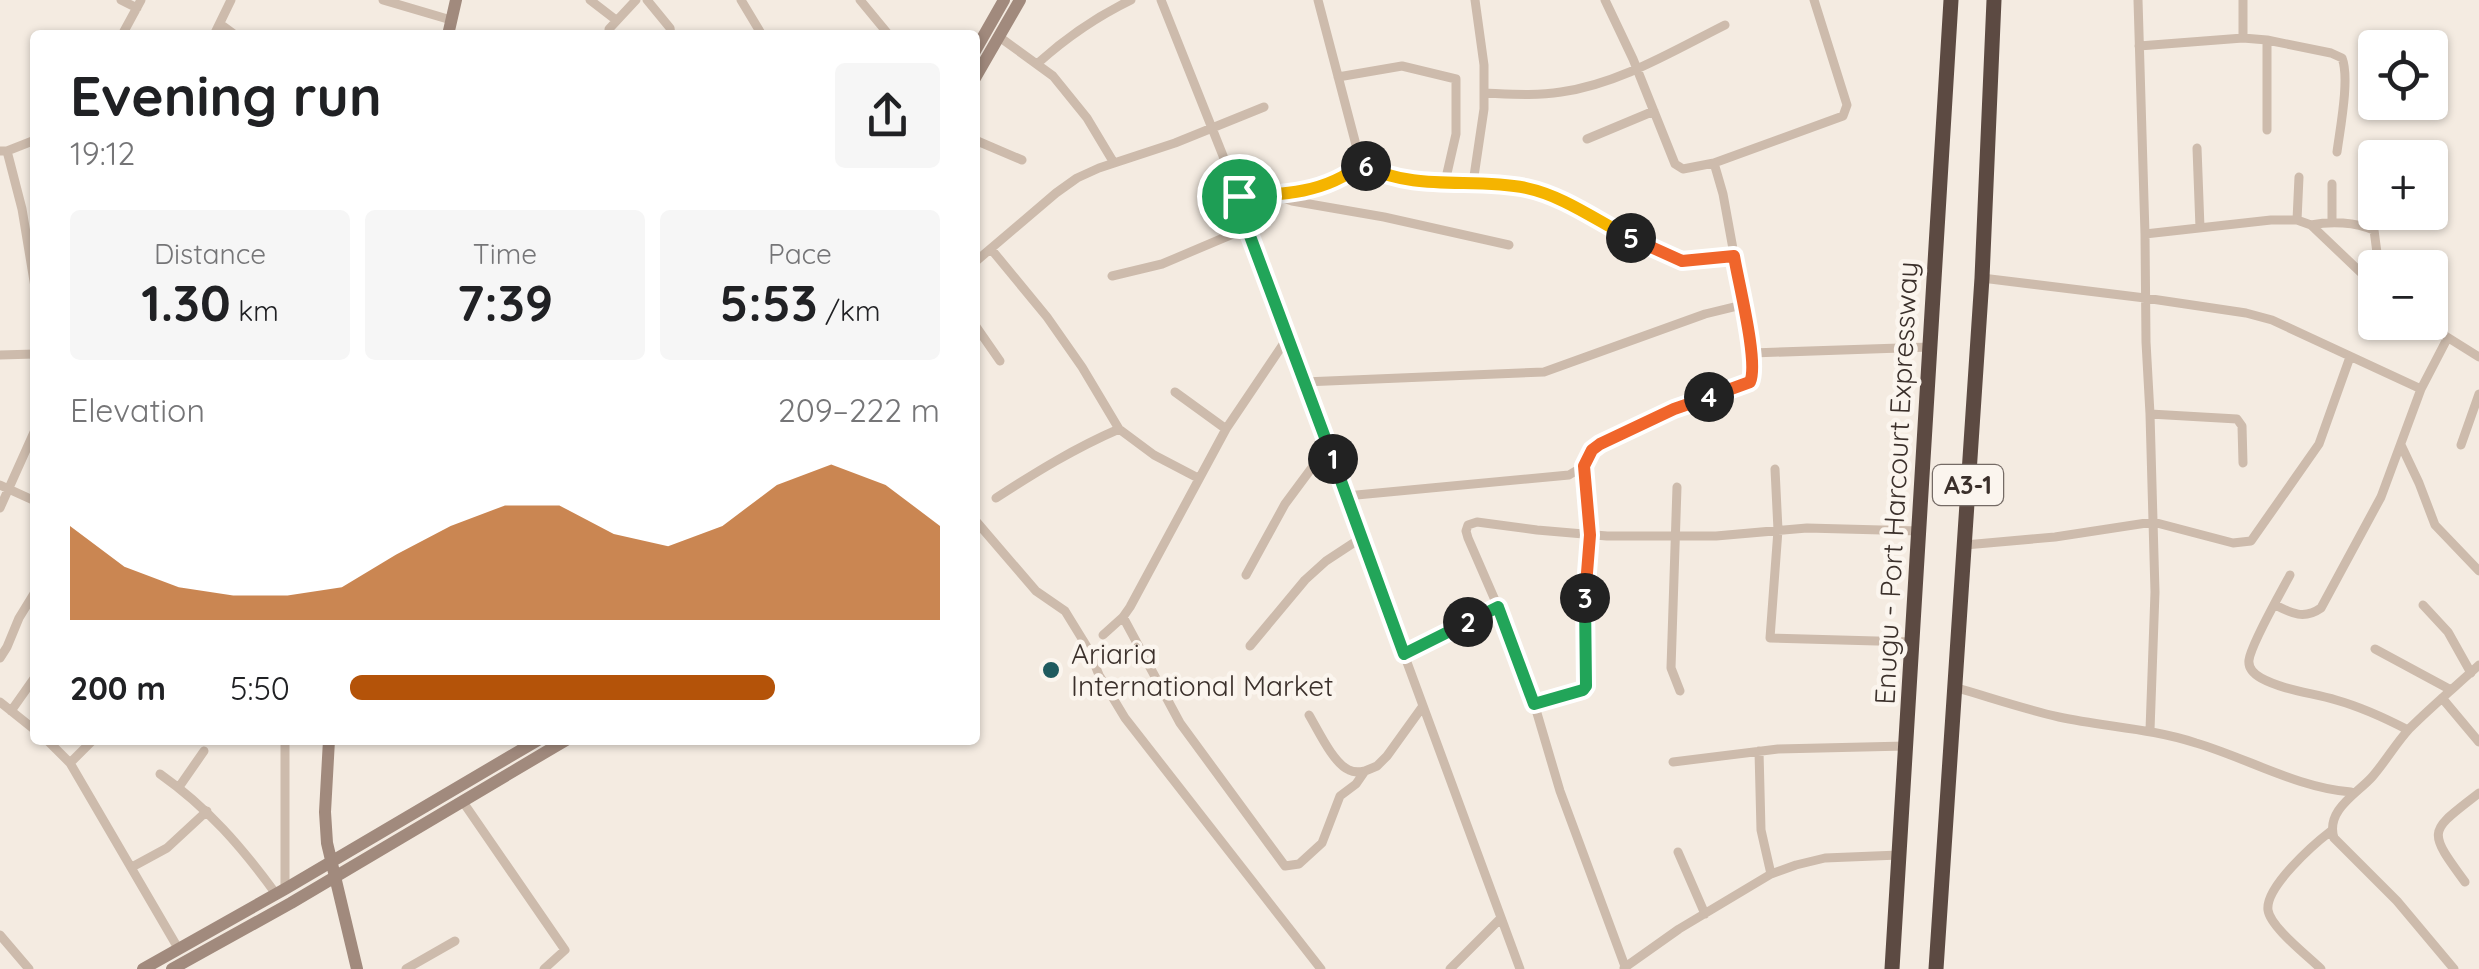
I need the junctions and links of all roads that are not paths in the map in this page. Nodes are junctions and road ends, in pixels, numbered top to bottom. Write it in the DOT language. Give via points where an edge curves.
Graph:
graph roads {
  1 [pos="121,0"];
  2 [pos="232,0"];
  3 [pos="383,0"];
  4 [pos="456,0"];
  5 [pos="590,0"];
  6 [pos="636,0"];
  7 [pos="647,0"];
  8 [pos="742,0"];
  9 [pos="860,0"];
  10 [pos="1004,0"];
  11 [pos="1020,0"];
  12 [pos="1131,0"];
  13 [pos="1160,0"];
  14 [pos="1318,0"];
  15 [pos="1475,0"];
  16 [pos="1604,0"];
  17 [pos="1814,0"];
  18 [pos="1950,0"];
  19 [pos="1994,0"];
  20 [pos="2138,0"];
  21 [pos="2243,0"];
  22 [pos="139,4"];
  23 [pos="452,20"];
  24 [pos="616,20"];
  25 [pos="220,24"];
  26 [pos="1725,25"];
  27 [pos="125,30"];
  28 [pos="217,30"];
  29 [pos="228,30"];
  30 [pos="449,30"];
  31 [pos="609,30"];
  32 [pos="670,30"];
  33 [pos="759,30"];
  34 [pos="885,30"];
  35 [pos="998,36"];
  36 [pos="2242,38"];
  37 [pos="2267,40"];
  38 [pos="980,43"];
  39 [pos="2140,46"];
  40 [pos="1038,62"];
  41 [pos="980,69"];
  42 [pos="1636,69"];
  43 [pos="1338,77"];
  44 [pos="1484,93"];
  45 [pos="1264,107"];
  46 [pos="1654,111"];
  47 [pos="1211,127"];
  48 [pos="2268,130"];
  49 [pos="1587,140"];
  50 [pos="30,142"];
  51 [pos="980,142"];
  52 [pos="2198,148"];
  53 [pos="3,151"];
  54 [pos="2337,152"];
  55 [pos="1022,160"];
  56 [pos="1114,163"];
  57 [pos="1714,163"];
  58 [pos="1361,164"];
  59 [pos="2298,178"];
  60 [pos="1444,182"];
  61 [pos="1473,183"];
  62 [pos="2332,184"];
  63 [pos="1274,195"];
  64 [pos="1239,196"];
  65 [pos="2297,220"];
  66 [pos="2332,222"];
  67 [pos="2311,225"];
  68 [pos="1247,228"];
  69 [pos="2200,228"];
  70 [pos="2146,234"];
  71 [pos="1509,245"];
  72 [pos="991,249"];
  73 [pos="2377,250"];
  74 [pos="1734,256"];
  75 [pos="30,257"];
  76 [pos="980,257"];
  77 [pos="2358,270"];
  78 [pos="1112,276"];
  79 [pos="1982,278"];
  80 [pos="2145,298"];
  81 [pos="1742,305"];
  82 [pos="980,332"];
  83 [pos="1288,337"];
  84 [pos="2448,339"];
  85 [pos="2446,340"];
  86 [pos="1930,348"];
  87 [pos="1752,353"];
  88 [pos="0,354"];
  89 [pos="30,354"];
  90 [pos="2350,357"];
  91 [pos="2479,357"];
  92 [pos="1000,361"];
  93 [pos="1304,382"];
  94 [pos="2422,389"];
  95 [pos="1176,392"];
  96 [pos="2479,394"];
  97 [pos="2150,414"];
  98 [pos="1226,428"];
  99 [pos="1119,429"];
  100 [pos="30,439"];
  101 [pos="2401,445"];
  102 [pos="2461,445"];
  103 [pos="1328,446"];
  104 [pos="2243,463"];
  105 [pos="1584,466"];
  106 [pos="1775,469"];
  107 [pos="1198,478"];
  108 [pos="4,487"];
  109 [pos="1677,487"];
  110 [pos="1346,496"];
  111 [pos="996,498"];
  112 [pos="30,499"];
  113 [pos="0,508"];
  114 [pos="2153,522"];
  115 [pos="980,526"];
  116 [pos="1778,530"];
  117 [pos="1918,530"];
  118 [pos="1590,535"];
  119 [pos="1677,536"];
  120 [pos="1362,538"];
  121 [pos="1964,545"];
  122 [pos="2479,571"];
  123 [pos="1246,574"];
  124 [pos="2290,575"];
  125 [pos="30,600"];
  126 [pos="2275,605"];
  127 [pos="2423,605"];
  128 [pos="1498,607"];
  129 [pos="1123,617"];
  130 [pos="1103,635"];
  131 [pos="1912,642"];
  132 [pos="1250,646"];
  133 [pos="2375,649"];
  134 [pos="1404,654"];
  135 [pos="0,658"];
  136 [pos="2475,669"];
  137 [pos="30,683"];
  138 [pos="1953,687"];
  139 [pos="2451,690"];
  140 [pos="1680,691"];
  141 [pos="2442,698"];
  142 [pos="0,702"];
  143 [pos="1534,704"];
  144 [pos="1423,706"];
  145 [pos="11,711"];
  146 [pos="1309,715"];
  147 [pos="30,726"];
  148 [pos="2150,730"];
  149 [pos="2408,730"];
  150 [pos="2479,742"];
  151 [pos="52,745"];
  152 [pos="88,745"];
  153 [pos="285,745"];
  154 [pos="329,745"];
  155 [pos="530,745"];
  156 [pos="558,745"];
  157 [pos="1906,746"];
  158 [pos="204,751"];
  159 [pos="1759,751"];
  160 [pos="1673,762"];
  161 [pos="70,763"];
  162 [pos="1366,771"];
  163 [pos="160,774"];
  164 [pos="179,788"];
  165 [pos="2351,792"];
  166 [pos="2479,793"];
  167 [pos="462,802"];
  168 [pos="207,811"];
  169 [pos="2332,831"];
  170 [pos="1678,852"];
  171 [pos="1899,855"];
  172 [pos="132,868"];
  173 [pos="334,868"];
  174 [pos="1772,874"];
  175 [pos="2465,882"];
  176 [pos="280,892"];
  177 [pos="1705,914"];
  178 [pos="1500,918"];
  179 [pos="0,936"];
  180 [pos="454,941"];
  181 [pos="178,948"];
  182 [pos="1624,968"];
  183 [pos="29,969"];
  184 [pos="143,969"];
  185 [pos="172,969"];
  186 [pos="356,969"];
  187 [pos="406,969"];
  188 [pos="544,969"];
  189 [pos="1321,969"];
  190 [pos="1450,969"];
  191 [pos="1520,969"];
  192 [pos="1892,969"];
  193 [pos="1936,969"];
  194 [pos="2321,969"];
  195 [pos="2454,969"];
  1 -- 22 [label="street"];
  2 -- 25 [label="street"];
  3 -- 23 [label="street"];
  4 -- 23 [label="main road"];
  5 -- 24 [label="street"];
  6 -- 24 [label="street"];
  7 -- 32 [label="street"];
  8 -- 33 [label="street"];
  9 -- 34 [label="street"];
  10 -- 38 [label="main road"];
  11 -- 35 [label="main road"];
  12 -- 40 [label="street" via="1100,14"];
  13 -- 47 [label="street"];
  14 -- 43 [label="street"];
  15 -- 44 [label="street"];
  16 -- 42 [label="street"];
  17 -- 57 [label="street" via="1847,104 1844,116"];
  18 -- 86 [label="highway, Enugu - Port Harcourt Expressway / A3-1"];
  19 -- 79 [label="highway, A3-1"];
  20 -- 39 [label="street"];
  21 -- 36 [label="street"];
  22 -- 27 [label="street"];
  23 -- 30 [label="main road"];
  24 -- 31 [label="street"];
  25 -- 28 [label="street"];
  25 -- 29 [label="street"];
  26 -- 42 [label="street"];
  35 -- 40 [label="street"];
  35 -- 41 [label="main road"];
  36 -- 37 [label="street"];
  36 -- 39 [label="street"];
  37 -- 48 [label="street"];
  37 -- 54 [label="street" via="2342,58"];
  39 -- 70 [label="street"];
  40 -- 56 [label="street" via="1087,118"];
  42 -- 44 [label="street" via="1562,92"];
  42 -- 46 [label="street"];
  43 -- 58 [label="street"];
  43 -- 60 [label="street" via="1402,66 1456,79 1456,134"];
  44 -- 61 [label="street"];
  45 -- 47 [label="street"];
  46 -- 49 [label="street"];
  46 -- 57 [label="street" via="1678,168"];
  47 -- 56 [label="street"];
  47 -- 64 [label="street"];
  50 -- 53 [label="street"];
  51 -- 55 [label="street"];
  52 -- 69 [label="street"];
  53 -- 75 [label="street"];
  56 -- 72 [label="street" via="1077,178"];
  57 -- 74 [label="street"];
  58 -- 60 [label="street" via="1390,176"];
  58 -- 63 [label="street" via="1314,188"];
  59 -- 65 [label="street"];
  60 -- 61 [label="street"];
  61 -- 74 [label="street" via="1548,194 1682,261"];
  62 -- 66 [label="street"];
  63 -- 64 [label="street"];
  63 -- 71 [label="street"];
  64 -- 68 [label="street"];
  65 -- 67 [label="street"];
  65 -- 69 [label="street"];
  66 -- 67 [label="street"];
  66 -- 73 [label="street" via="2374,230"];
  67 -- 77 [label="street"];
  68 -- 78 [label="street" via="1162,264"];
  68 -- 83 [label="street"];
  69 -- 70 [label="street"];
  70 -- 80 [label="street"];
  72 -- 76 [label="street"];
  72 -- 99 [label="street" via="1082,367"];
  74 -- 81 [label="street"];
  79 -- 80 [label="street"];
  79 -- 121 [label="highway, A3-1"];
  80 -- 90 [label="street" via="2272,320"];
  80 -- 97 [label="street"];
  81 -- 87 [label="street"];
  81 -- 93 [label="street" via="1544,372"];
  82 -- 92 [label="street"];
  83 -- 93 [label="street"];
  83 -- 98 [label="street"];
  84 -- 91 [label="street"];
  85 -- 94 [label="street"];
  86 -- 87 [label="street"];
  86 -- 117 [label="highway, Enugu - Port Harcourt Expressway / A3-1"];
  87 -- 105 [label="street" via="1750,382 1600,444"];
  88 -- 89 [label="street"];
  90 -- 94 [label="street"];
  90 -- 114 [label="street" via="2320,444 2251,541 2233,544"];
  93 -- 103 [label="street"];
  94 -- 101 [label="street"];
  95 -- 98 [label="street"];
  96 -- 102 [label="street"];
  97 -- 104 [label="street" via="2238,418"];
  97 -- 114 [label="street"];
  98 -- 107 [label="street"];
  99 -- 107 [label="street"];
  99 -- 111 [label="street"];
  100 -- 108 [label="street"];
  101 -- 122 [label="street" via="2435,525"];
  101 -- 126 [label="street" via="2321,608 2303,616"];
  103 -- 110 [label="street"];
  103 -- 123 [label="street"];
  105 -- 110 [label="street" via="1569,474"];
  105 -- 118 [label="street"];
  106 -- 116 [label="street"];
  107 -- 129 [label="street"];
  108 -- 112 [label="street"];
  108 -- 113 [label="street"];
  109 -- 119 [label="street"];
  110 -- 120 [label="street"];
  114 -- 121 [label="street"];
  114 -- 148 [label="street"];
  115 -- 189 [label="street" via="1036,591 1064,611 1124,718"];
  116 -- 117 [label="street"];
  116 -- 119 [label="street"];
  116 -- 131 [label="street" via="1770,638"];
  117 -- 131 [label="highway, Enugu - Port Harcourt Expressway / A3-1"];
  118 -- 119 [label="street"];
  118 -- 128 [label="street" via="1468,525"];
  118 -- 143 [label="street" via="1586,686"];
  119 -- 140 [label="street" via="1672,668"];
  120 -- 132 [label="street" via="1305,580"];
  120 -- 134 [label="street"];
  121 -- 138 [label="highway, A3-1"];
  124 -- 126 [label="street"];
  125 -- 135 [label="street"];
  126 -- 149 [label="street" via="2248,661 2251,670"];
  127 -- 136 [label="street"];
  128 -- 134 [label="street"];
  128 -- 143 [label="street"];
  129 -- 130 [label="street"];
  129 -- 162 [label="street" via="1180,723 1284,866 1299,864 1316,849 1340,796"];
  131 -- 157 [label="highway, Enugu - Port Harcourt Expressway / A3-1"];
  133 -- 139 [label="street"];
  134 -- 144 [label="street"];
  136 -- 139 [label="street"];
  137 -- 145 [label="street"];
  138 -- 148 [label="street" via="2060,717"];
  138 -- 193 [label="highway, A3-1"];
  139 -- 141 [label="street"];
  141 -- 149 [label="street"];
  141 -- 150 [label="street"];
  142 -- 145 [label="street"];
  143 -- 182 [label="street"];
  144 -- 162 [label="street" via="1387,756"];
  144 -- 178 [label="street"];
  145 -- 147 [label="street"];
  146 -- 162 [label="street" via="1346,770"];
  148 -- 165 [label="street"];
  149 -- 165 [label="street"];
  151 -- 161 [label="street"];
  152 -- 161 [label="street"];
  153 -- 176 [label="street"];
  154 -- 173 [label="main road" via="325,812"];
  155 -- 173 [label="main road"];
  156 -- 167 [label="main road"];
  157 -- 159 [label="street"];
  157 -- 171 [label="highway, Enugu - Port Harcourt Expressway / A3-1"];
  158 -- 164 [label="street"];
  159 -- 160 [label="street"];
  159 -- 174 [label="street" via="1761,830"];
  161 -- 172 [label="street"];
  163 -- 164 [label="street"];
  164 -- 168 [label="street"];
  165 -- 169 [label="street"];
  166 -- 175 [label="street" via="2438,832 2443,852"];
  167 -- 173 [label="main road"];
  167 -- 188 [label="street" via="566,950"];
  168 -- 172 [label="street" via="167,848"];
  168 -- 176 [label="street"];
  169 -- 194 [label="street" via="2277,886 2268,911"];
  169 -- 195 [label="street"];
  170 -- 177 [label="street"];
  171 -- 174 [label="street" via="1825,858"];
  171 -- 192 [label="highway, Enugu - Port Harcourt Expressway / A3-1"];
  172 -- 181 [label="street"];
  173 -- 176 [label="main road"];
  173 -- 185 [label="main road"];
  173 -- 186 [label="main road"];
  174 -- 177 [label="street"];
  176 -- 181 [label="main road"];
  177 -- 182 [label="street"];
  178 -- 190 [label="street"];
  178 -- 191 [label="street"];
  179 -- 183 [label="street"];
  180 -- 187 [label="street"];
  181 -- 184 [label="main road"];
}
